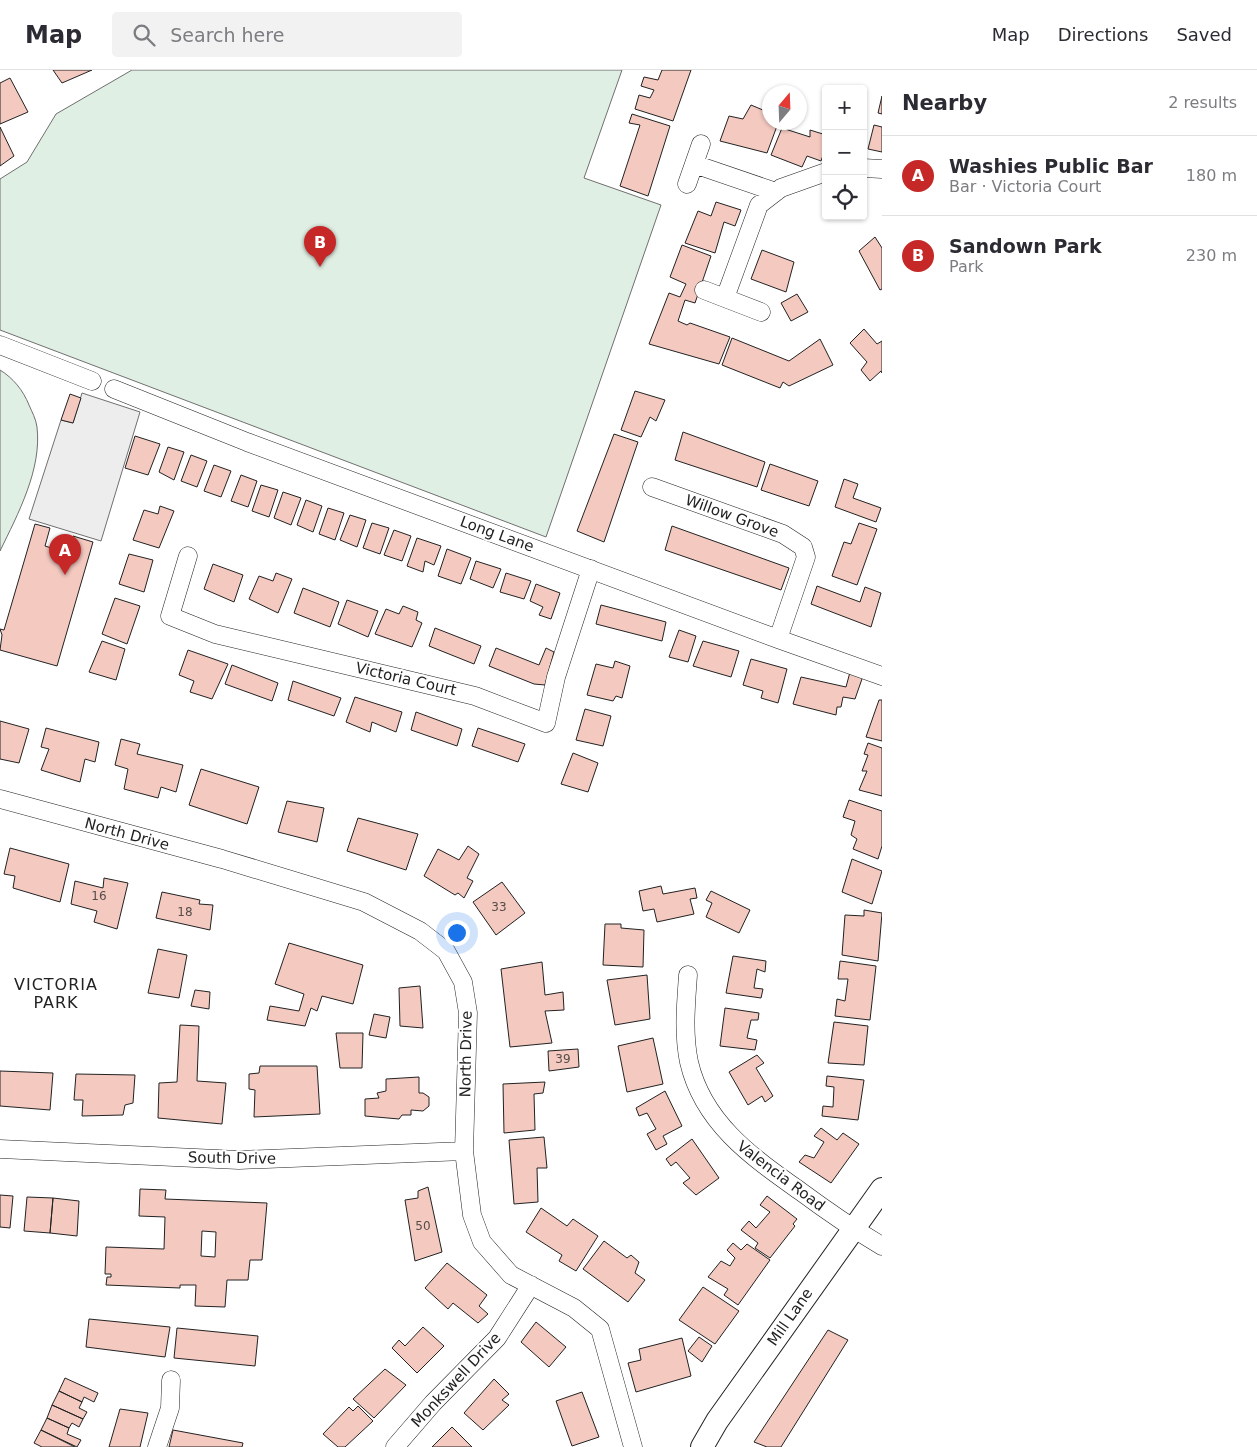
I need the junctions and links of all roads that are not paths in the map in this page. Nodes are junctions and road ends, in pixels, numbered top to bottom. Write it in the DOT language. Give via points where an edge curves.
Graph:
graph roads {
  1 [pos="701,144"];
  2 [pos="694,164"];
  3 [pos="867,168"];
  4 [pos="882,169"];
  5 [pos="822,174"];
  6 [pos="686,184"];
  7 [pos="776,192"];
  8 [pos="704,290"];
  9 [pos="725,298"];
  10 [pos="761,312"];
  11 [pos="0,345"];
  12 [pos="92,381"];
  13 [pos="114,390"];
  14 [pos="652,487"];
  15 [pos="188,556"];
  16 [pos="591,569"];
  17 [pos="778,640"];
  18 [pos="882,676"];
  19 [pos="0,799"];
  20 [pos="688,975"];
  21 [pos="0,1149"];
  22 [pos="464,1151"];
  23 [pos="882,1189"];
  24 [pos="852,1229"];
  25 [pos="882,1246"];
  26 [pos="531,1285"];
  27 [pos="171,1380"];
  28 [pos="157,1447"];
  29 [pos="395,1447"];
  30 [pos="633,1447"];
  31 [pos="702,1447"];
  1 -- 2 [label="street"];
  2 -- 6 [label="street"];
  2 -- 7 [label="street"];
  3 -- 4 [label="street"];
  5 -- 7 [label="street"];
  7 -- 9 [label="street" via="759,205"];
  8 -- 9 [label="street"];
  9 -- 10 [label="street"];
  11 -- 12 [label="street"];
  13 -- 16 [label="street, Long Lane"];
  14 -- 17 [label="street, Willow Grove" via="782,534 803,547 806,557"];
  15 -- 16 [label="street, Victoria Court" via="170,616 216,634 475,696 546,723 556,676"];
  16 -- 17 [label="street, Long Lane"];
  17 -- 18 [label="street, Long Lane"];
  19 -- 22 [label="street, North Drive" via="222,859 364,902 420,931 446,951 463,982 468,1014"];
  20 -- 24 [label="street, Valencia Road" via="686,1040 690,1063 707,1106 721,1126 746,1151"];
  21 -- 22 [label="street, South Drive" via="239,1160"];
  22 -- 26 [label="street, North Drive" via="472,1215 482,1242 511,1275"];
  23 -- 24 [label="street, Mill Lane"];
  24 -- 25 [label="street, Valencia Road"];
  24 -- 31 [label="street, Mill Lane"];
  26 -- 29 [label="street, Monkswell Drive" via="497,1338"];
  26 -- 30 [label="street, North Drive" via="574,1308 600,1329"];
  27 -- 28 [label="street" via="170,1408"];
}
